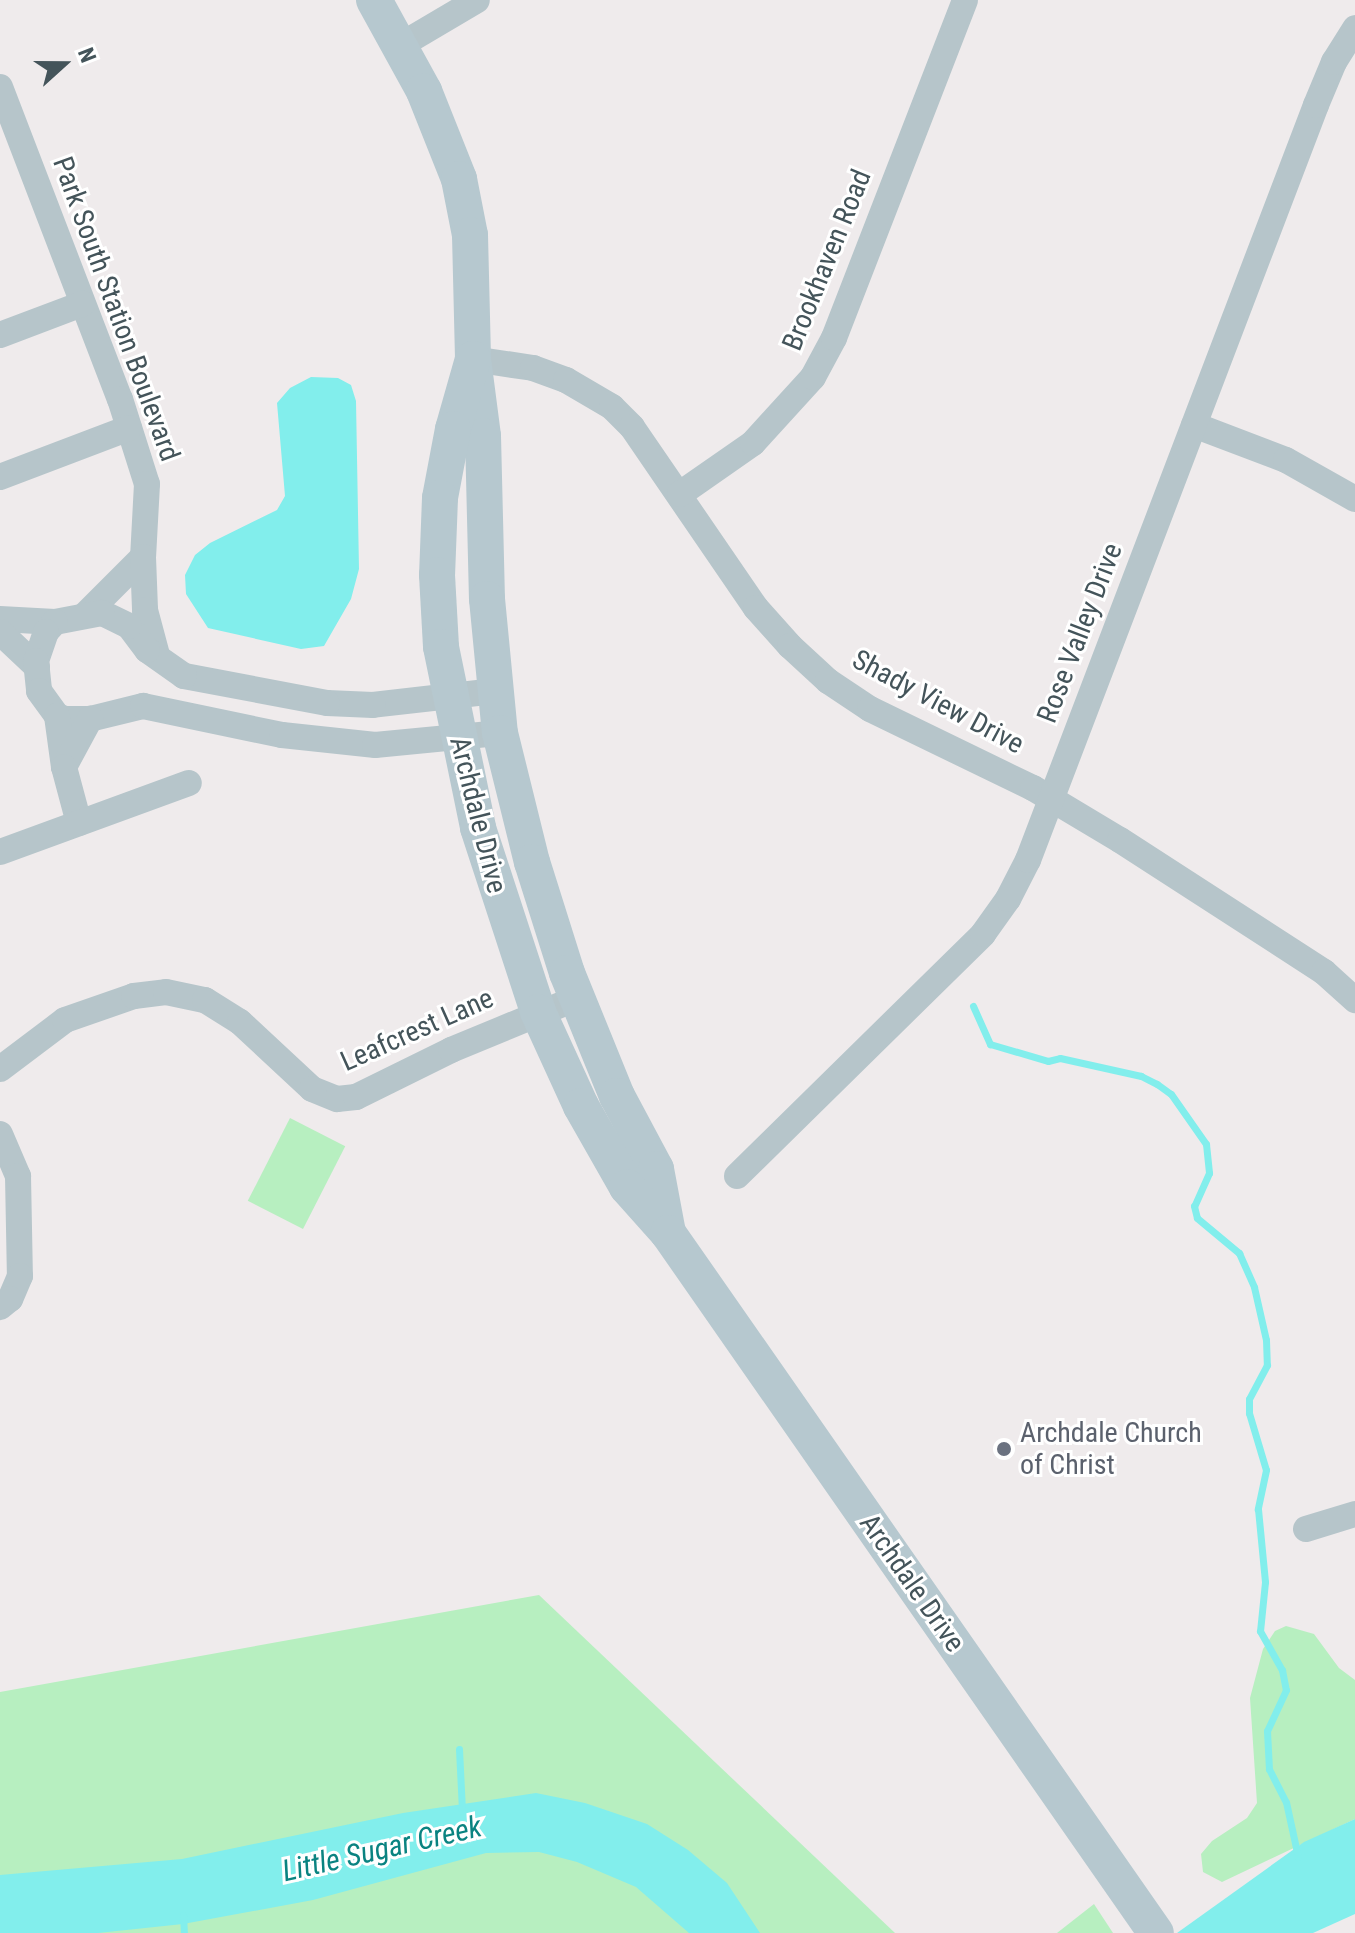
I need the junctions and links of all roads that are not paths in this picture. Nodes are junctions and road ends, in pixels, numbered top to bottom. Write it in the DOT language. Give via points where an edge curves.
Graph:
graph roads {
  1 [pos="374,0"];
  2 [pos="477,0"];
  3 [pos="965,0"];
  4 [pos="1355,28"];
  5 [pos="401,45"];
  6 [pos="0,87"];
  7 [pos="82,304"];
  8 [pos="0,335"];
  9 [pos="473,359"];
  10 [pos="1194,425"];
  11 [pos="129,428"];
  12 [pos="0,477"];
  13 [pos="680,494"];
  14 [pos="1355,499"];
  15 [pos="143,557"];
  16 [pos="85,615"];
  17 [pos="0,619"];
  18 [pos="55,622"];
  19 [pos="0,632"];
  20 [pos="158,658"];
  21 [pos="37,667"];
  22 [pos="495,691"];
  23 [pos="290,696"];
  24 [pos="449,698"];
  25 [pos="57,716"];
  26 [pos="90,719"];
  27 [pos="500,733"];
  28 [pos="282,735"];
  29 [pos="458,738"];
  30 [pos="64,767"];
  31 [pos="189,783"];
  32 [pos="1051,799"];
  33 [pos="79,823"];
  34 [pos="0,852"];
  35 [pos="577,998"];
  36 [pos="1355,1000"];
  37 [pos="538,1012"];
  38 [pos="0,1069"];
  39 [pos="0,1134"];
  40 [pos="737,1176"];
  41 [pos="668,1233"];
  42 [pos="8,1239"];
  43 [pos="0,1307"];
  44 [pos="1355,1514"];
  45 [pos="1306,1529"];
  46 [pos="1150,1924"];
  1 -- 5 [label="street, Archdale Drive"];
  2 -- 5 [label="street"];
  3 -- 13 [label="street, Brookhaven Road" via="834,338 813,377 753,443"];
  4 -- 10 [label="street, Rose Valley Drive" via="1316,105"];
  5 -- 9 [label="street, Archdale Drive" via="459,179 473,263"];
  6 -- 7 [label="street, Park South Station Boulevard"];
  7 -- 8 [label="street"];
  7 -- 11 [label="street, Park South Station Boulevard"];
  9 -- 13 [label="street, Shady View Drive" via="533,368 592,394 632,427"];
  9 -- 22 [label="street, Archdale Drive" via="483,436"];
  9 -- 24 [label="street, Archdale Drive" via="440,498 437,575"];
  10 -- 14 [label="street" via="1286,460"];
  10 -- 32 [label="street, Rose Valley Drive"];
  11 -- 12 [label="street"];
  11 -- 15 [label="street, Park South Station Boulevard" via="147,484"];
  13 -- 32 [label="street, Shady View Drive" via="756,608 828,681 870,709"];
  15 -- 16 [label="street"];
  15 -- 20 [label="street, Park South Station Boulevard" via="145,610"];
  16 -- 18 [label="street"];
  16 -- 20 [label="street" via="102,613 129,626"];
  17 -- 18 [label="street"];
  18 -- 21 [label="street" via="46,632"];
  19 -- 21 [label="street"];
  20 -- 23 [label="street" via="184,676"];
  21 -- 25 [label="street" via="39,691"];
  22 -- 24 [label="street"];
  22 -- 27 [label="street, Archdale Drive"];
  23 -- 24 [label="street" via="373,705"];
  23 -- 28 [label="street"];
  24 -- 29 [label="street, Archdale Drive"];
  25 -- 26 [label="street"];
  25 -- 30 [label="street"];
  26 -- 28 [label="street" via="143,706"];
  26 -- 30 [label="street"];
  27 -- 29 [label="street"];
  27 -- 35 [label="street, Archdale Drive" via="532,862"];
  28 -- 29 [label="street" via="375,745"];
  29 -- 37 [label="street, Archdale Drive" via="478,828"];
  30 -- 33 [label="street"];
  31 -- 33 [label="street"];
  32 -- 36 [label="street, Shady View Drive" via="1324,972"];
  32 -- 40 [label="street, Rose Valley Drive" via="1028,860 983,934"];
  33 -- 34 [label="street"];
  35 -- 37 [label="street, Leafcrest Lane"];
  35 -- 41 [label="street, Archdale Drive" via="617,1096 656,1169"];
  37 -- 38 [label="street, Leafcrest Lane" via="356,1097 337,1099 312,1089 240,1022 205,1000 166,992 123,999 65,1020"];
  37 -- 41 [label="street, Archdale Drive" via="581,1106 627,1187"];
  39 -- 42 [label="street" via="18,1176"];
  41 -- 46 [label="street, Archdale Drive"];
  42 -- 43 [label="street" via="20,1276 10,1299"];
  44 -- 45 [label="street"];
}
